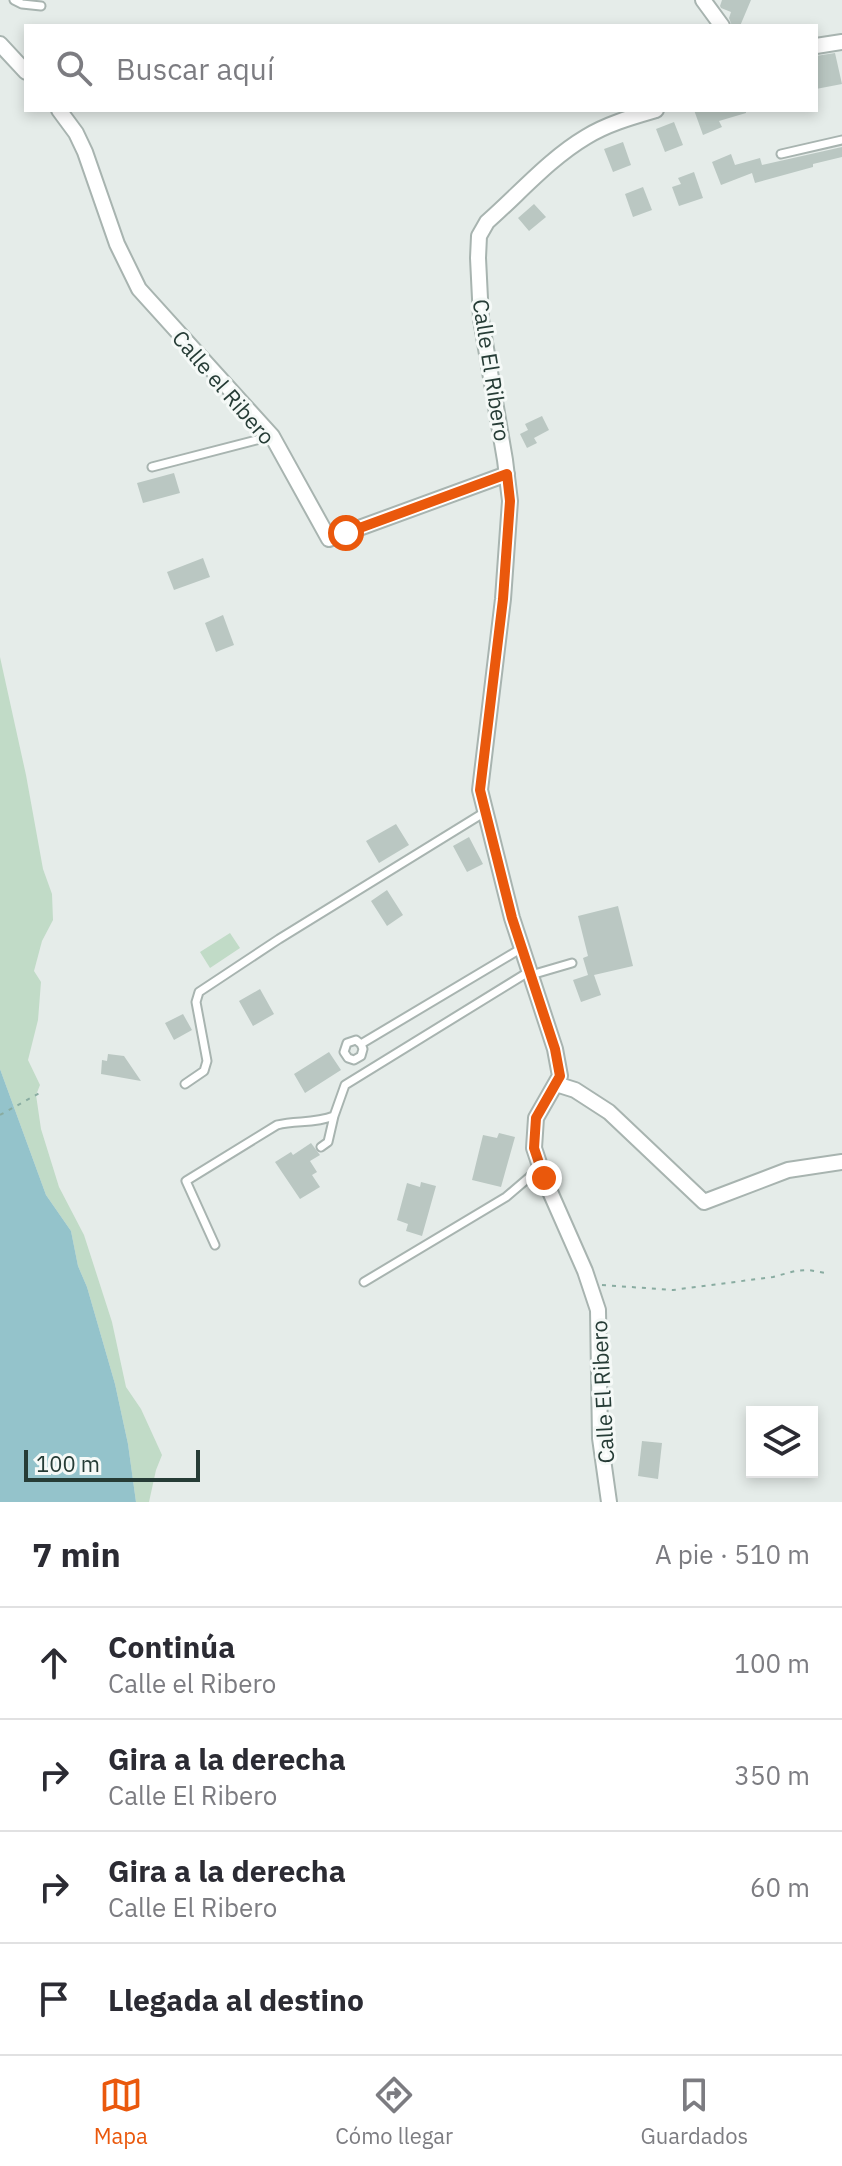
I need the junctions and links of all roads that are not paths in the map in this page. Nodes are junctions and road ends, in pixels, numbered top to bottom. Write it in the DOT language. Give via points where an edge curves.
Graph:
graph roads {
  1 [pos="14,0"];
  2 [pos="703,0"];
  3 [pos="41,6"];
  4 [pos="721,24"];
  5 [pos="842,42"];
  6 [pos="0,44"];
  7 [pos="818,46"];
  8 [pos="24,70"];
  9 [pos="60,112"];
  10 [pos="650,112"];
  11 [pos="842,140"];
  12 [pos="781,154"];
  13 [pos="272,436"];
  14 [pos="152,467"];
  15 [pos="507,474"];
  16 [pos="485,812"];
  17 [pos="522,948"];
  18 [pos="572,963"];
  19 [pos="530,973"];
  20 [pos="361,1044"];
  21 [pos="185,1084"];
  22 [pos="556,1084"];
  23 [pos="334,1116"];
  24 [pos="321,1147"];
  25 [pos="842,1162"];
  26 [pos="540,1168"];
  27 [pos="215,1245"];
  28 [pos="364,1282"];
  29 [pos="609,1502"];
  1 -- 3 [label="lane"];
  2 -- 4 [label="street"];
  5 -- 7 [label="street"];
  6 -- 8 [label="street"];
  9 -- 13 [label="street, Calle el Ribero" via="85,152 139,289"];
  10 -- 15 [label="street, Calle El Ribero" via="601,129 564,152 487,222 479,236 481,319"];
  11 -- 12 [label="lane"];
  13 -- 14 [label="lane"];
  13 -- 15 [label="street, Calle el Ribero" via="329,539"];
  15 -- 16 [label="street, Calle El Ribero" via="503,599 480,790"];
  16 -- 17 [label="street, Calle El Ribero"];
  16 -- 21 [label="lane" via="199,992 196,1002 207,1061 204,1071"];
  17 -- 19 [label="street, Calle El Ribero"];
  17 -- 20 [label="lane"];
  18 -- 19 [label="lane"];
  19 -- 22 [label="street, Calle El Ribero" via="555,1049 560,1076"];
  19 -- 23 [label="lane" via="345,1085"];
  22 -- 25 [label="street" via="609,1112 704,1202 788,1170"];
  22 -- 26 [label="street, Calle El Ribero" via="536,1118 534,1148"];
  23 -- 24 [label="lane" via="328,1142"];
  23 -- 27 [label="lane" via="277,1125 186,1181"];
  26 -- 28 [label="lane" via="506,1197"];
  26 -- 29 [label="street, Calle El Ribero" via="598,1310 600,1438"];
}
